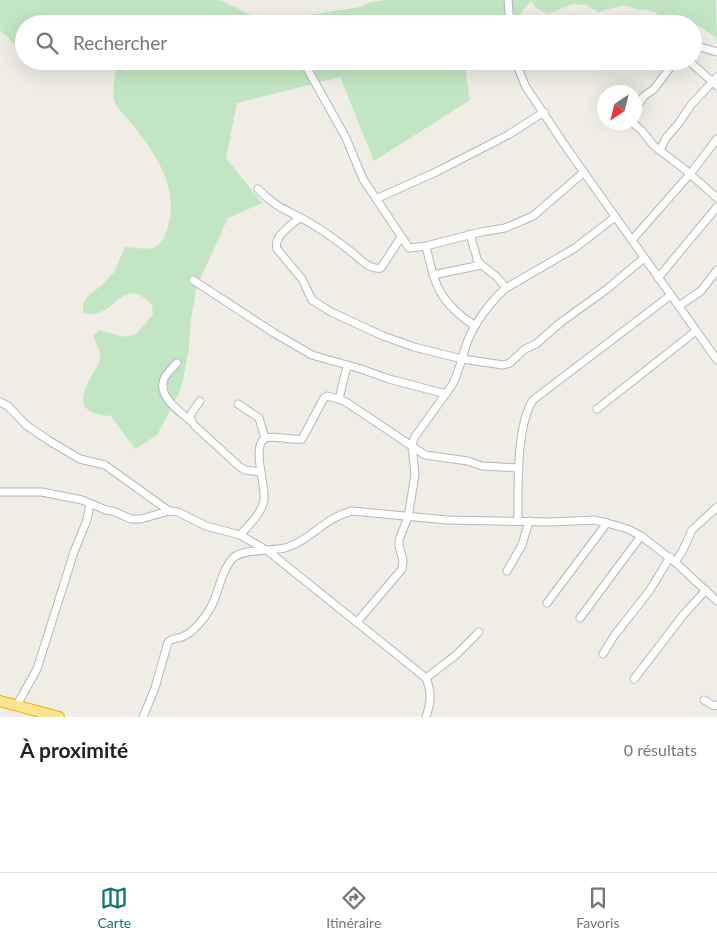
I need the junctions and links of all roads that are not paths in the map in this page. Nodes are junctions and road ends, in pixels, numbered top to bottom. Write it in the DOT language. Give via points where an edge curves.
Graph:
graph roads {
  1 [pos="508,0"];
  2 [pos="509,15"];
  3 [pos="702,45"];
  4 [pos="717,52"];
  5 [pos="309,70"];
  6 [pos="519,70"];
  7 [pos="668,70"];
  8 [pos="701,70"];
  9 [pos="716,82"];
  10 [pos="642,99"];
  11 [pos="544,112"];
  12 [pos="641,130"];
  13 [pos="717,139"];
  14 [pos="660,150"];
  15 [pos="584,172"];
  16 [pos="690,174"];
  17 [pos="258,189"];
  18 [pos="376,198"];
  19 [pos="717,198"];
  20 [pos="717,207"];
  21 [pos="615,217"];
  22 [pos="299,218"];
  23 [pos="470,234"];
  24 [pos="401,237"];
  25 [pos="632,240"];
  26 [pos="426,246"];
  27 [pos="644,258"];
  28 [pos="481,265"];
  29 [pos="717,270"];
  30 [pos="433,275"];
  31 [pos="658,278"];
  32 [pos="193,280"];
  33 [pos="506,288"];
  34 [pos="671,295"];
  35 [pos="678,306"];
  36 [pos="475,326"];
  37 [pos="696,331"];
  38 [pos="462,359"];
  39 [pos="717,360"];
  40 [pos="177,363"];
  41 [pos="347,366"];
  42 [pos="446,394"];
  43 [pos="339,399"];
  44 [pos="200,401"];
  45 [pos="0,402"];
  46 [pos="238,404"];
  47 [pos="596,409"];
  48 [pos="190,420"];
  49 [pos="265,438"];
  50 [pos="412,445"];
  51 [pos="518,468"];
  52 [pos="261,472"];
  53 [pos="0,492"];
  54 [pos="90,504"];
  55 [pos="717,507"];
  56 [pos="169,511"];
  57 [pos="408,517"];
  58 [pos="518,521"];
  59 [pos="529,521"];
  60 [pos="607,523"];
  61 [pos="240,535"];
  62 [pos="641,536"];
  63 [pos="268,551"];
  64 [pos="672,560"];
  65 [pos="508,571"];
  66 [pos="706,590"];
  67 [pos="717,601"];
  68 [pos="547,603"];
  69 [pos="580,618"];
  70 [pos="357,622"];
  71 [pos="479,632"];
  72 [pos="603,654"];
  73 [pos="426,678"];
  74 [pos="634,679"];
  75 [pos="704,700"];
  76 [pos="0,701"];
  77 [pos="17,705"];
  78 [pos="717,705"];
  79 [pos="43,714"];
  80 [pos="59,717"];
  81 [pos="143,717"];
  82 [pos="426,717"];
  1 -- 2 [label="street"];
  3 -- 4 [label="street"];
  5 -- 18 [label="street" via="346,138 363,179"];
  6 -- 11 [label="street" via="526,87"];
  7 -- 10 [label="street"];
  8 -- 9 [label="street"];
  9 -- 14 [label="street" via="691,105"];
  11 -- 15 [label="street"];
  11 -- 18 [label="street" via="508,135 438,171"];
  12 -- 14 [label="street"];
  13 -- 16 [label="street"];
  14 -- 16 [label="street"];
  15 -- 21 [label="street"];
  15 -- 23 [label="street" via="533,216 506,228"];
  16 -- 19 [label="street"];
  16 -- 25 [label="street"];
  17 -- 22 [label="street" via="281,209"];
  18 -- 24 [label="street"];
  20 -- 31 [label="street"];
  21 -- 25 [label="street"];
  21 -- 33 [label="street" via="575,248"];
  22 -- 24 [label="street" via="376,269 385,264"];
  22 -- 38 [label="street" via="277,239 276,244 302,279 312,300 383,336 414,348"];
  23 -- 26 [label="street"];
  23 -- 28 [label="street"];
  24 -- 26 [label="street" via="408,248"];
  25 -- 27 [label="street"];
  26 -- 30 [label="street"];
  27 -- 31 [label="street"];
  27 -- 38 [label="street" via="510,363 503,366"];
  28 -- 30 [label="street"];
  28 -- 33 [label="street"];
  29 -- 35 [label="street" via="701,291"];
  30 -- 36 [label="street" via="440,295 449,306"];
  31 -- 34 [label="street"];
  32 -- 41 [label="street" via="290,343 312,355"];
  33 -- 36 [label="street"];
  34 -- 35 [label="street"];
  34 -- 51 [label="street" via="533,400 525,418"];
  35 -- 37 [label="street"];
  36 -- 38 [label="street"];
  37 -- 39 [label="street"];
  37 -- 47 [label="street"];
  38 -- 42 [label="street" via="457,376"];
  40 -- 48 [label="street" via="164,379 163,391 171,404"];
  41 -- 42 [label="street"];
  41 -- 43 [label="street"];
  42 -- 50 [label="street" via="416,433"];
  43 -- 49 [label="street" via="324,398 302,439"];
  43 -- 50 [label="street"];
  44 -- 48 [label="street"];
  45 -- 56 [label="street" via="51,442 80,458 104,465"];
  46 -- 49 [label="street" via="258,418"];
  48 -- 52 [label="street" via="240,468"];
  49 -- 52 [label="street" via="260,448"];
  50 -- 51 [label="street" via="425,454 482,466"];
  50 -- 57 [label="street" via="415,475"];
  51 -- 58 [label="street"];
  52 -- 61 [label="street" via="264,503"];
  53 -- 54 [label="street" via="42,492"];
  54 -- 56 [label="street" via="131,519"];
  54 -- 77 [label="street" via="37,669"];
  55 -- 64 [label="street" via="692,530 682,552"];
  56 -- 61 [label="street" via="186,514 206,526"];
  57 -- 58 [label="street"];
  57 -- 63 [label="street" via="352,511 325,522 298,543"];
  57 -- 70 [label="street" via="398,546 403,560 402,569"];
  58 -- 59 [label="street"];
  59 -- 60 [label="street" via="594,520"];
  59 -- 65 [label="street" via="522,545"];
  60 -- 62 [label="street"];
  60 -- 68 [label="street"];
  61 -- 63 [label="street"];
  62 -- 64 [label="street"];
  62 -- 69 [label="street"];
  63 -- 70 [label="street"];
  63 -- 81 [label="street" via="235,556 228,564 211,608 190,633 170,639 156,688"];
  64 -- 66 [label="street"];
  64 -- 72 [label="street"];
  66 -- 67 [label="street"];
  66 -- 74 [label="street"];
  70 -- 73 [label="street"];
  71 -- 73 [label="street"];
  73 -- 82 [label="street" via="431,701"];
  75 -- 78 [label="street"];
  76 -- 77 [label="highway"];
  77 -- 79 [label="highway"];
  79 -- 80 [label="highway"];
}
